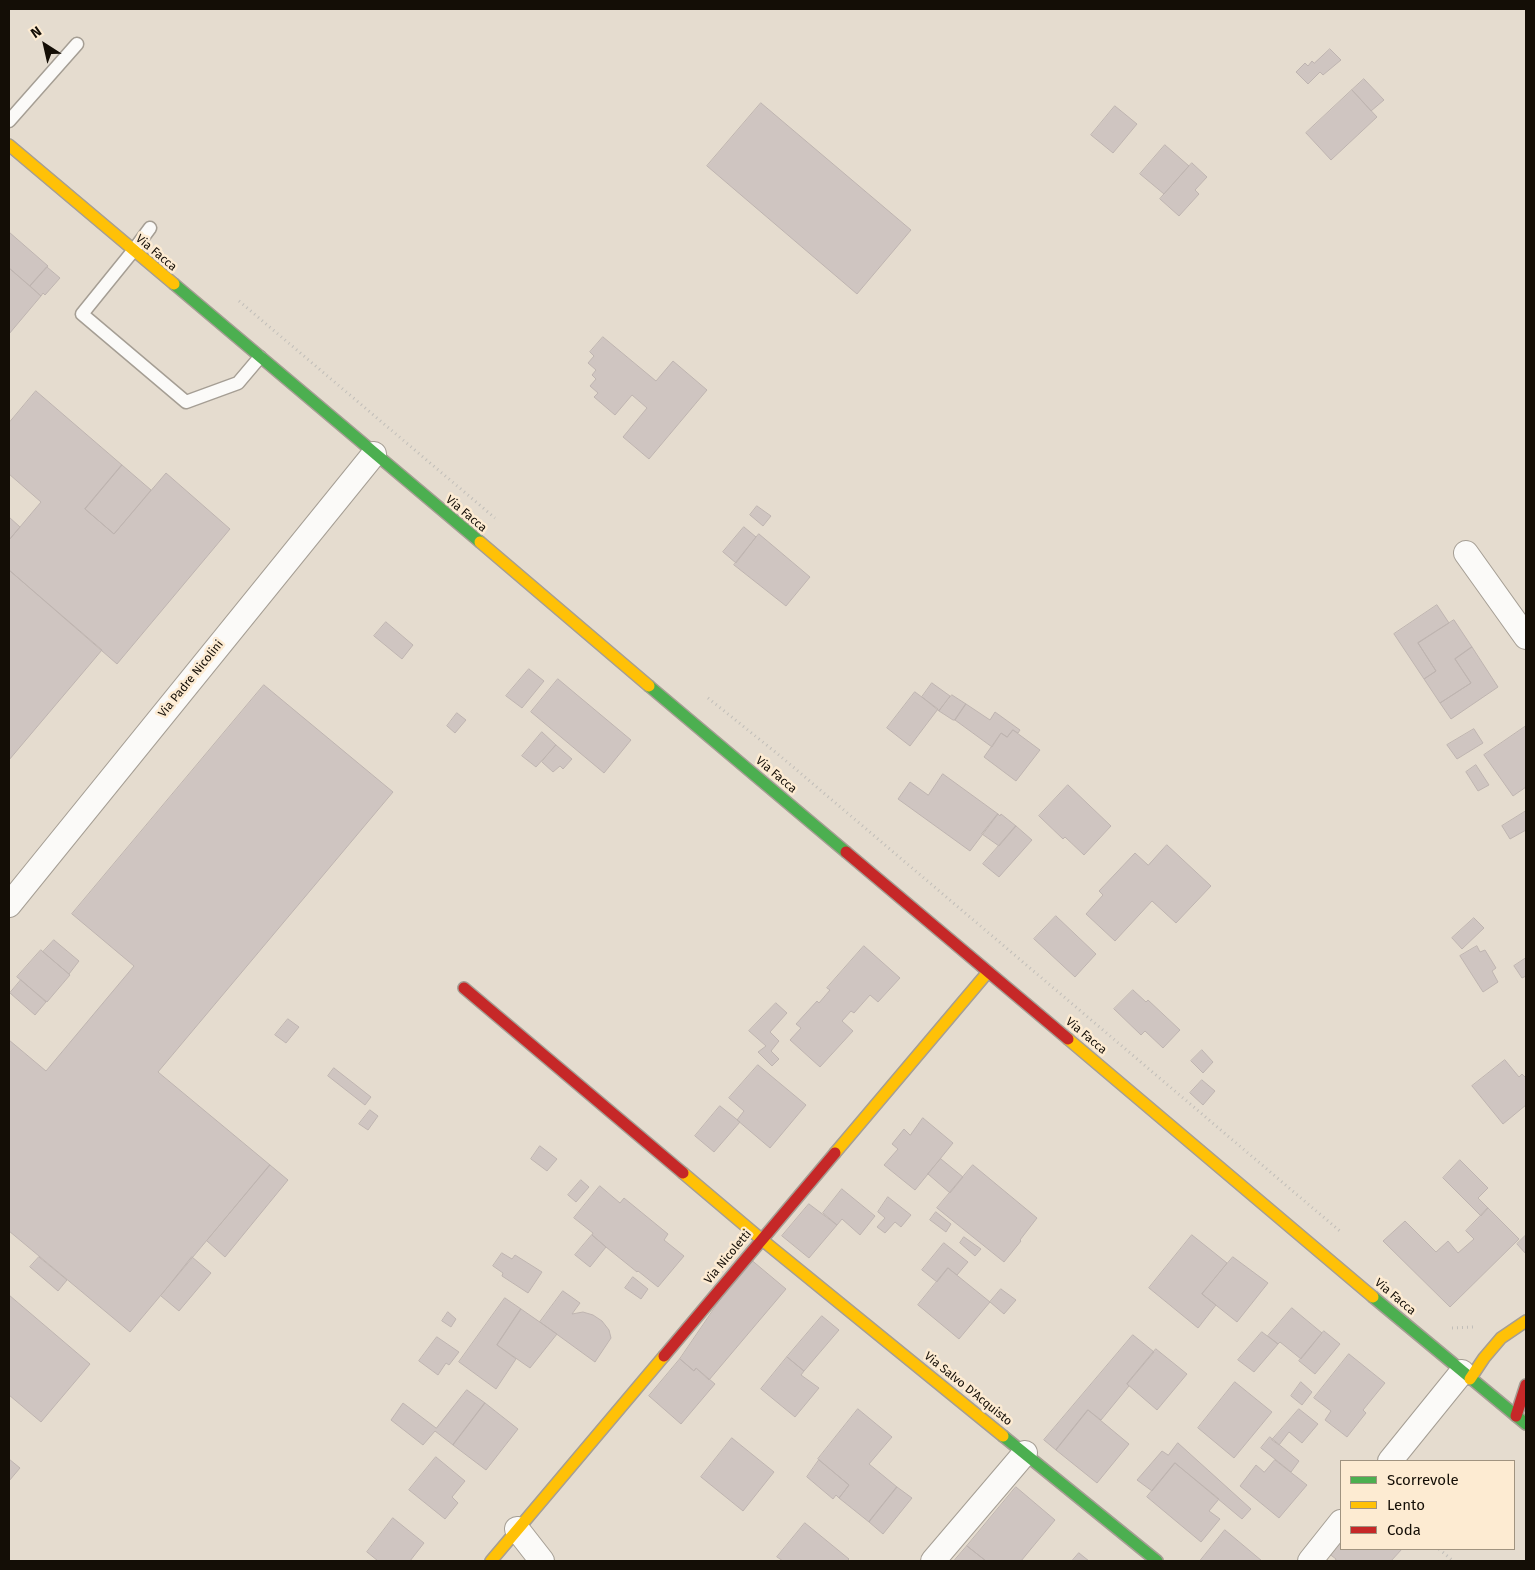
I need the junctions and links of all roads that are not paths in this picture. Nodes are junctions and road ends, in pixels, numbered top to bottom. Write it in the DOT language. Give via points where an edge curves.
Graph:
graph roads {
  1 [pos="77,44"];
  2 [pos="9,121"];
  3 [pos="9,145"];
  4 [pos="150,228"];
  5 [pos="134,252"];
  6 [pos="260,356"];
  7 [pos="374,454"];
  8 [pos="1466,553"];
  9 [pos="1526,637"];
  10 [pos="9,905"];
  11 [pos="988,972"];
  12 [pos="464,988"];
  13 [pos="761,1239"];
  14 [pos="1526,1321"];
  15 [pos="1466,1375"];
  16 [pos="1526,1385"];
  17 [pos="1516,1416"];
  18 [pos="1526,1424"];
  19 [pos="1025,1452"];
  20 [pos="1391,1460"];
  21 [pos="1340,1523"];
  22 [pos="517,1529"];
  23 [pos="491,1561"];
  24 [pos="542,1561"];
  25 [pos="933,1561"];
  26 [pos="1157,1561"];
  27 [pos="1310,1561"];
  1 -- 2 [label="lane"];
  3 -- 5 [label="main road, Via Facca"];
  4 -- 5 [label="lane"];
  5 -- 6 [label="main road, Via Facca"];
  5 -- 6 [label="lane" via="82,314 186,402 238,383"];
  6 -- 7 [label="main road, Via Facca"];
  7 -- 10 [label="street, Via Padre Nicolini"];
  7 -- 11 [label="main road, Via Facca"];
  8 -- 9 [label="street"];
  11 -- 13 [label="main road, Via Nicoletti"];
  11 -- 15 [label="main road, Via Facca"];
  12 -- 13 [label="main road, Via Salvo D'Acquisto"];
  13 -- 19 [label="main road, Via Salvo D'Acquisto"];
  13 -- 22 [label="main road, Via Nicoletti"];
  14 -- 15 [label="main road" via="1501,1338"];
  15 -- 17 [label="main road, Via Facca"];
  15 -- 20 [label="street"];
  16 -- 17 [label="main road"];
  17 -- 18 [label="main road, Via Facca"];
  19 -- 25 [label="street"];
  19 -- 26 [label="main road, Via Salvo D'Acquisto"];
  21 -- 27 [label="street"];
  22 -- 23 [label="main road, Via Nicoletti"];
  22 -- 24 [label="street"];
}
